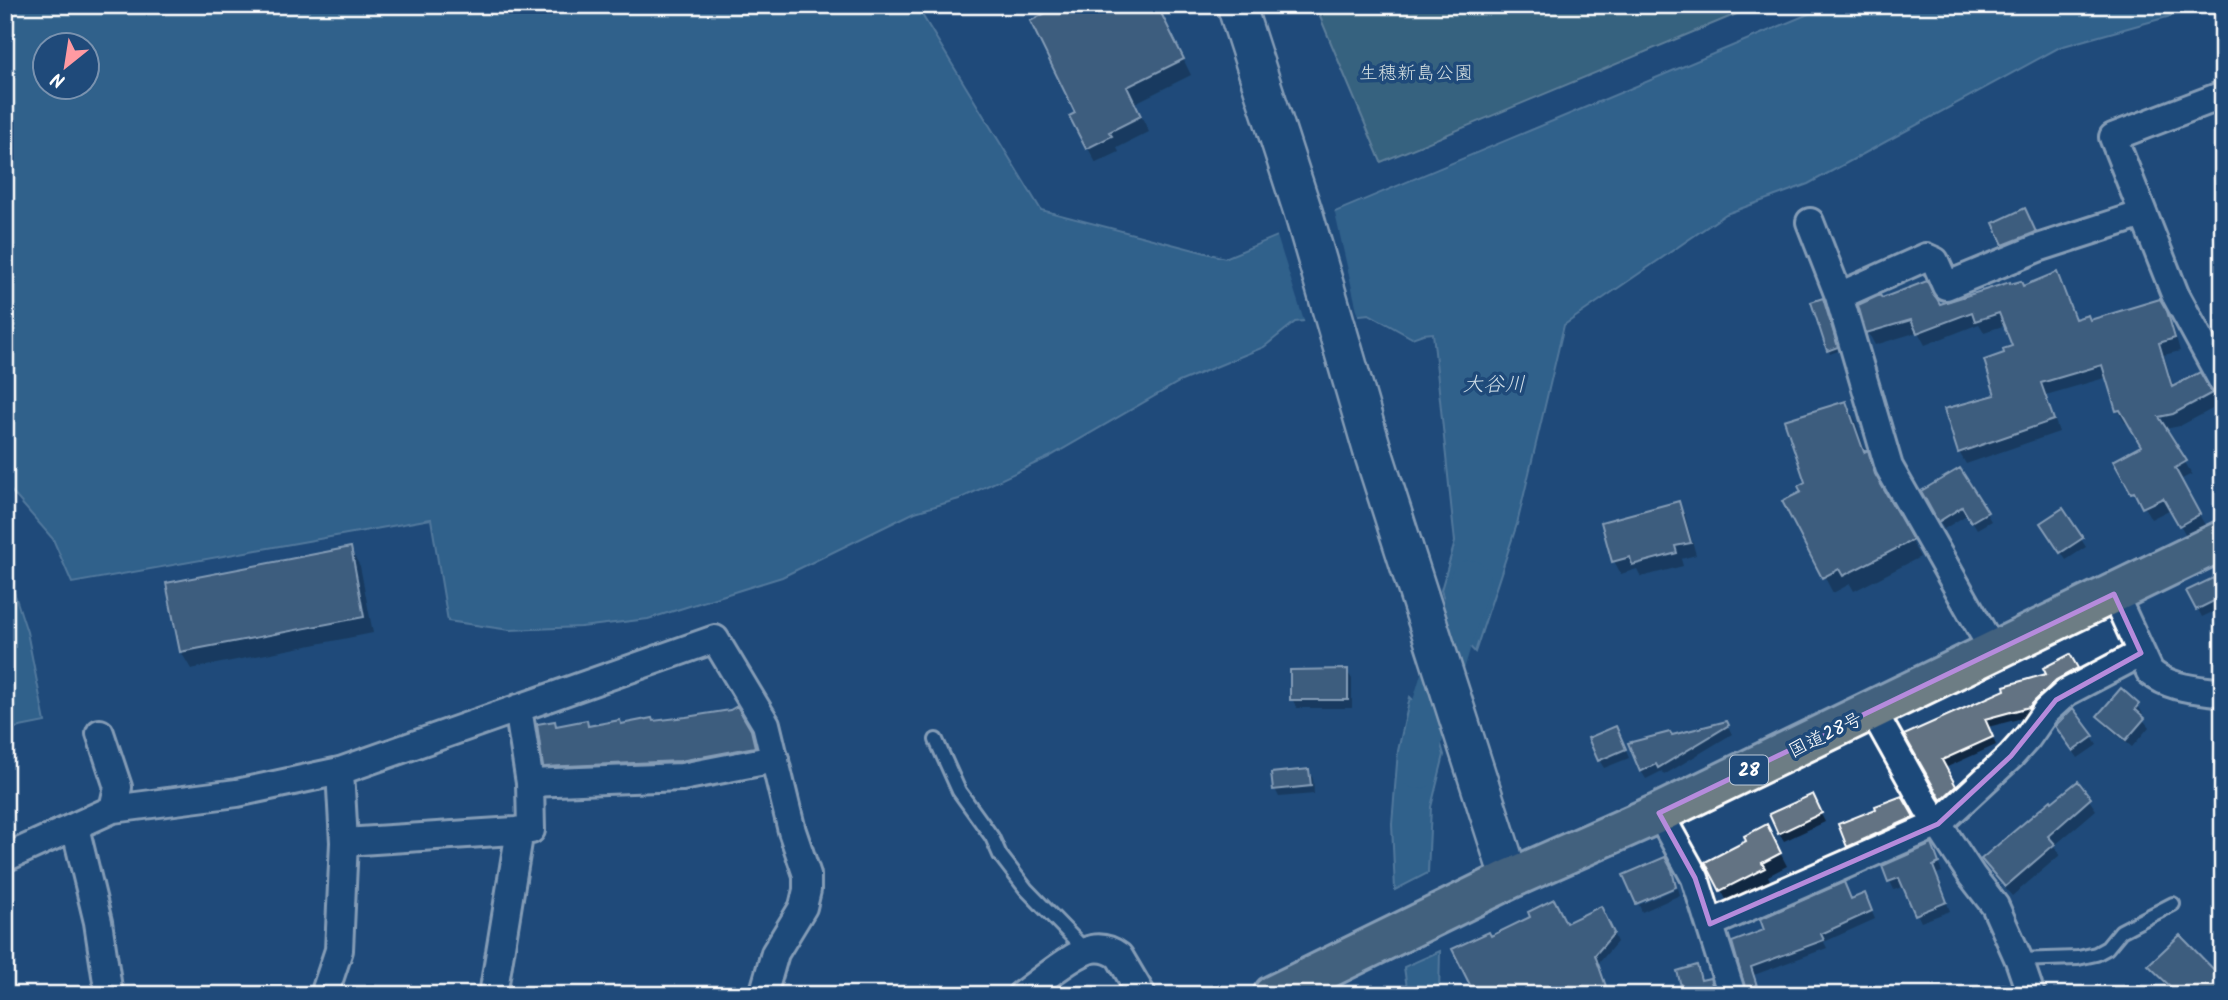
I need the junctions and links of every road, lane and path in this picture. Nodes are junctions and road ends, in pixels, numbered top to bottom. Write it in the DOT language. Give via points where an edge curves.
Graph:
graph roads {
  1 [pos="1236,5"];
  2 [pos="2223,95"];
  3 [pos="2143,215"];
  4 [pos="1810,222"];
  5 [pos="1839,296"];
  6 [pos="2223,382"];
  7 [pos="2223,540"];
  8 [pos="2114,594"];
  9 [pos="1994,652"];
  10 [pos="2141,653"];
  11 [pos="2223,693"];
  12 [pos="518,708"];
  13 [pos="1872,711"];
  14 [pos="100,733"];
  15 [pos="936,740"];
  16 [pos="775,759"];
  17 [pos="340,771"];
  18 [pos="530,783"];
  19 [pos="113,809"];
  20 [pos="1660,813"];
  21 [pos="1938,824"];
  22 [pos="75,827"];
  23 [pos="520,830"];
  24 [pos="344,842"];
  25 [pos="5,858"];
  26 [pos="1510,879"];
  27 [pos="2173,904"];
  28 [pos="1710,924"];
  29 [pos="1086,951"];
  30 [pos="2020,960"];
  31 [pos="109,995"];
  32 [pos="324,995"];
  33 [pos="493,995"];
  34 [pos="763,995"];
  35 [pos="1021,995"];
  36 [pos="1142,995"];
  37 [pos="1273,995"];
  38 [pos="1732,995"];
  39 [pos="1993,995"];
  40 [pos="2016,995"];
  41 [pos="2031,995"];
  1 -- 26 [label="street"];
  2 -- 3 [label="street" via="2113,137"];
  3 -- 5 [label="street" via="2038,248 1946,286 1935,261 1926,257"];
  3 -- 6 [label="street" via="2175,294"];
  4 -- 5 [label="street"];
  5 -- 9 [label="street" via="1889,467"];
  7 -- 8 [label="highway, 国道28号 / 28"];
  8 -- 9 [label="highway, 国道28号 / 28"];
  8 -- 10 [label="street"];
  9 -- 13 [label="highway, 国道28号 / 28"];
  10 -- 11 [label="street" via="2160,680"];
  10 -- 21 [label="street" via="2056,700 2011,756"];
  12 -- 16 [label="street" via="715,639 766,724"];
  12 -- 17 [label="street"];
  12 -- 18 [label="street"];
  13 -- 20 [label="highway, 国道28号 / 28"];
  13 -- 21 [label="street"];
  14 -- 19 [label="street" via="118,787"];
  15 -- 29 [label="lane" via="959,792 1000,855"];
  16 -- 18 [label="street" via="682,777"];
  16 -- 34 [label="street" via="807,875 807,890 803,907 775,953"];
  17 -- 19 [label="street" via="237,793"];
  17 -- 24 [label="street"];
  18 -- 23 [label="street" via="531,830"];
  19 -- 22 [label="street"];
  20 -- 26 [label="highway, 国道28号 / 28"];
  20 -- 28 [label="street" via="1695,878"];
  21 -- 28 [label="street"];
  21 -- 30 [label="street" via="1995,906"];
  22 -- 25 [label="street"];
  22 -- 31 [label="street" via="99,922"];
  23 -- 24 [label="street"];
  23 -- 33 [label="street"];
  24 -- 32 [label="street" via="339,950"];
  26 -- 37 [label="highway, 国道28号 / 28"];
  27 -- 30 [label="lane" via="2120,931 2108,948 2096,954"];
  28 -- 38 [label="street"];
  29 -- 35 [label="street"];
  29 -- 36 [label="street" via="1105,949 1119,956"];
  30 -- 41 [label="street"];
  39 -- 40 [label="lane"];
}
